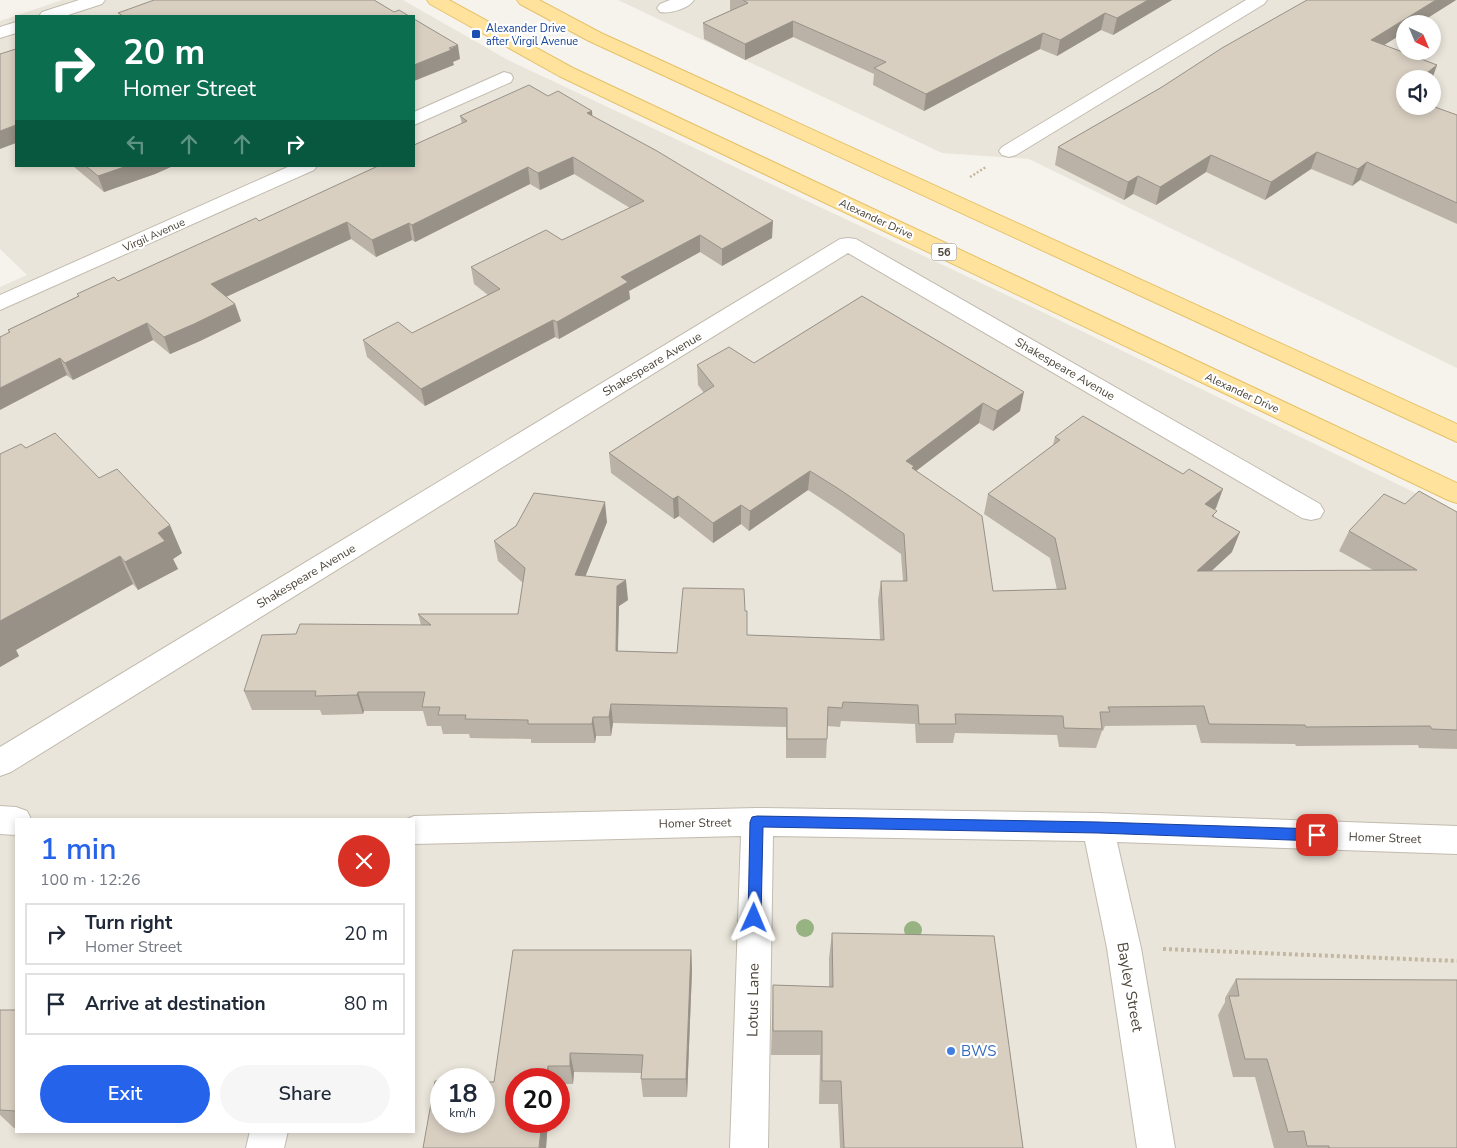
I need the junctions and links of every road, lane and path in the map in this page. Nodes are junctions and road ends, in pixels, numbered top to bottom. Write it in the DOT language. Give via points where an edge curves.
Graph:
graph roads {
  1 [pos="96,0"];
  2 [pos="436,0"];
  3 [pos="526,0"];
  4 [pos="685,0"];
  5 [pos="1258,0"];
  6 [pos="666,8"];
  7 [pos="51,15"];
  8 [pos="15,27"];
  9 [pos="0,33"];
  10 [pos="504,78"];
  11 [pos="415,119"];
  12 [pos="1009,151"];
  13 [pos="305,167"];
  14 [pos="0,304"];
  15 [pos="1457,434"];
  16 [pos="1457,494"];
  17 [pos="1310,511"];
  18 [pos="0,763"];
  19 [pos="0,820"];
  20 [pos="15,821"];
  21 [pos="757,822"];
  22 [pos="1098,827"];
  23 [pos="415,830"];
  24 [pos="1457,840"];
  25 [pos="1124,948"];
  26 [pos="1457,961"];
  27 [pos="269,1133"];
  28 [pos="265,1148"];
  29 [pos="749,1148"];
  30 [pos="1156,1148"];
  1 -- 7 [label="street"];
  2 -- 16 [label="main road, Alexander Drive / 56" via="566,72"];
  3 -- 15 [label="main road" via="594,37"];
  4 -- 6 [label="street"];
  5 -- 12 [label="street"];
  8 -- 9 [label="street"];
  10 -- 11 [label="street"];
  13 -- 14 [label="street, Virgil Avenue"];
  17 -- 18 [label="street, Shakespeare Avenue" via="848,244"];
  19 -- 20 [label="street"];
  21 -- 22 [label="street, Homer Street"];
  21 -- 23 [label="street, Homer Street"];
  21 -- 29 [label="street, Lotus Lane"];
  22 -- 24 [label="street, Homer Street"];
  22 -- 25 [label="street, Bayley Street"];
  25 -- 26 [label="path"];
  25 -- 30 [label="street, Bayley Street"];
  27 -- 28 [label="street"];
}
